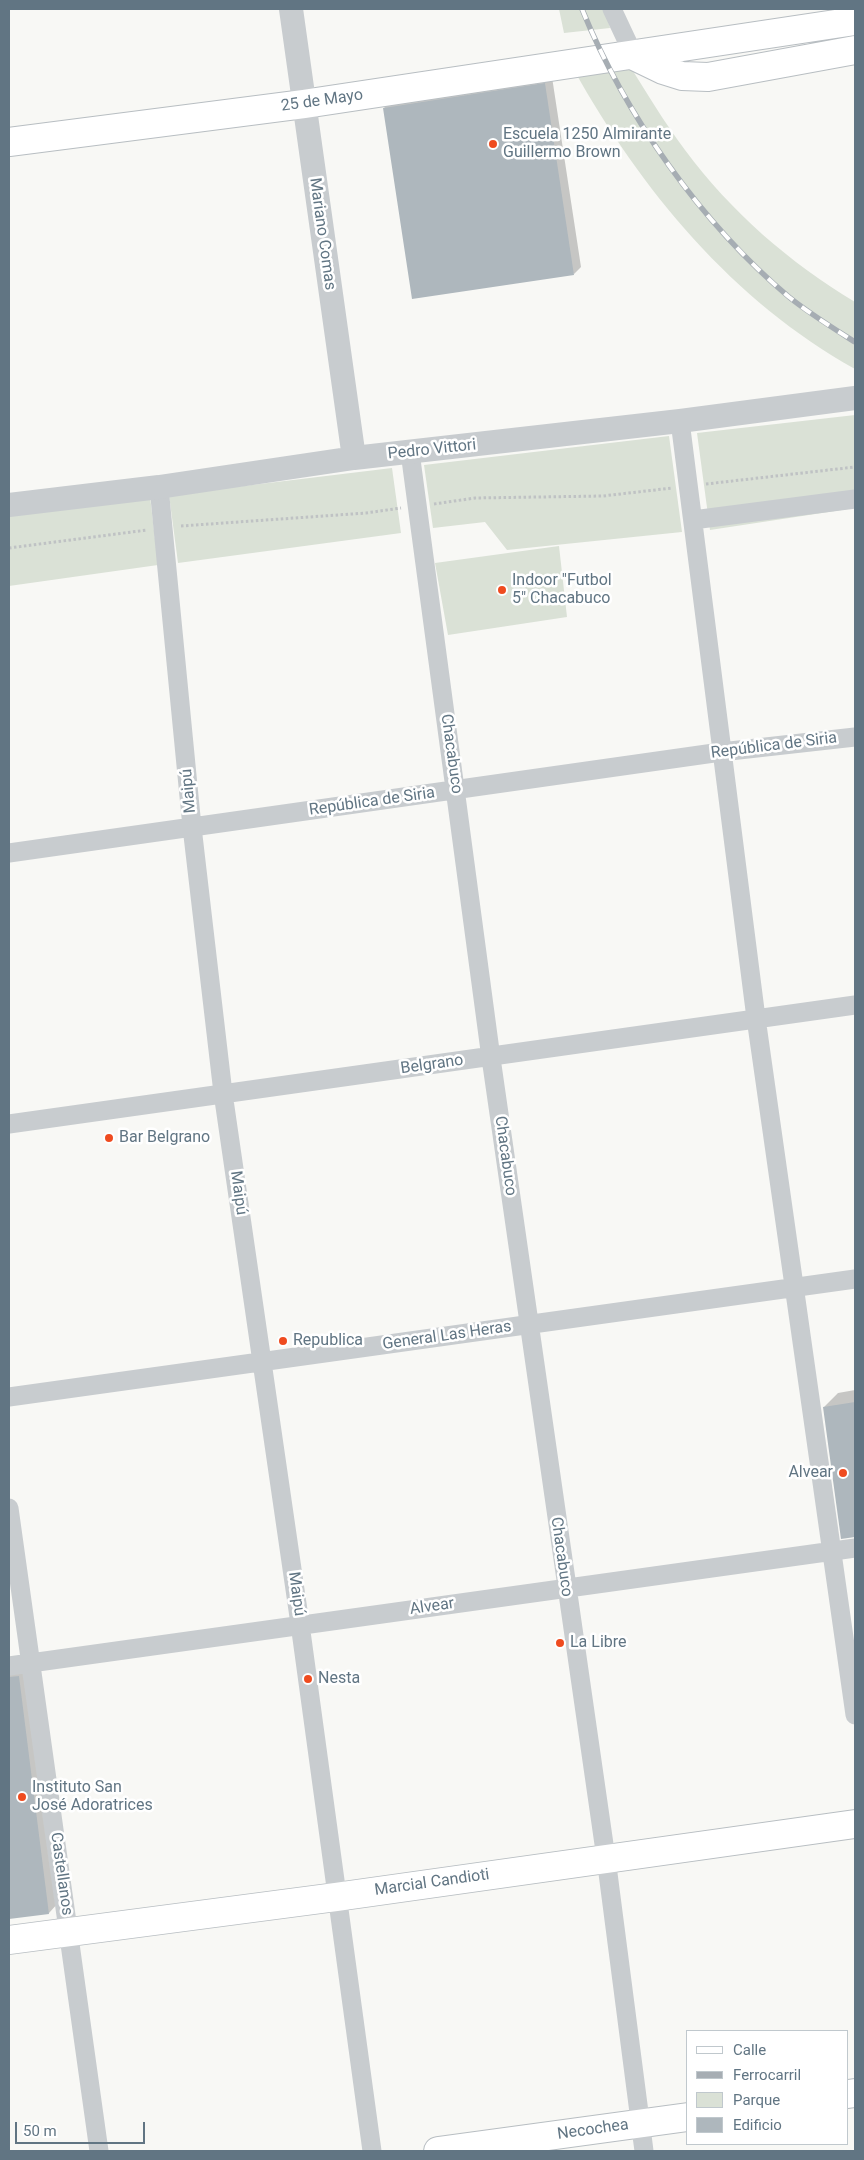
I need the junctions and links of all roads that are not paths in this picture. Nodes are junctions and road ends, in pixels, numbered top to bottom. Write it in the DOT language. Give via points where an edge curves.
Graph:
graph roads {
  1 [pos="291,9"];
  2 [pos="612,9"];
  3 [pos="855,21"];
  4 [pos="855,50"];
  5 [pos="634,56"];
  6 [pos="304,104"];
  7 [pos="9,142"];
  8 [pos="855,398"];
  9 [pos="680,421"];
  10 [pos="410,452"];
  11 [pos="354,458"];
  12 [pos="160,487"];
  13 [pos="855,499"];
  14 [pos="9,505"];
  15 [pos="692,520"];
  16 [pos="855,736"];
  17 [pos="721,752"];
  18 [pos="456,790"];
  19 [pos="192,827"];
  20 [pos="9,853"];
  21 [pos="855,1005"];
  22 [pos="756,1018"];
  23 [pos="491,1058"];
  24 [pos="224,1093"];
  25 [pos="9,1124"];
  26 [pos="855,1279"];
  27 [pos="794,1288"];
  28 [pos="529,1324"];
  29 [pos="262,1362"];
  30 [pos="9,1397"];
  31 [pos="9,1508"];
  32 [pos="855,1548"];
  33 [pos="832,1552"];
  34 [pos="566,1589"];
  35 [pos="300,1624"];
  36 [pos="30,1663"];
  37 [pos="9,1666"];
  38 [pos="855,1715"];
  39 [pos="855,1824"];
  40 [pos="606,1858"];
  41 [pos="336,1897"];
  42 [pos="69,1932"];
  43 [pos="9,1940"];
  44 [pos="686,2117"];
  45 [pos="641,2124"];
  46 [pos="99,2151"];
  47 [pos="372,2151"];
  48 [pos="438,2151"];
  49 [pos="644,2151"];
  1 -- 6 [label="street, Mariano Comas"];
  2 -- 5 [label="street"];
  3 -- 5 [label="main road, 25 de Mayo"];
  4 -- 5 [label="main road" via="708,77 682,76"];
  5 -- 6 [label="main road, 25 de Mayo"];
  6 -- 7 [label="main road, 25 de Mayo"];
  6 -- 11 [label="street, Mariano Comas"];
  8 -- 9 [label="street, Pedro Vittori"];
  9 -- 10 [label="street, Pedro Vittori"];
  9 -- 15 [label="street"];
  10 -- 11 [label="street, Pedro Vittori"];
  10 -- 18 [label="street, Chacabuco"];
  11 -- 12 [label="street, Pedro Vittori"];
  12 -- 14 [label="street, Pedro Vittori"];
  12 -- 19 [label="street, Maipú"];
  13 -- 15 [label="street"];
  15 -- 17 [label="street"];
  16 -- 17 [label="street, República de Siria"];
  17 -- 18 [label="street, República de Siria"];
  17 -- 22 [label="street"];
  18 -- 19 [label="street, República de Siria"];
  18 -- 23 [label="street, Chacabuco"];
  19 -- 20 [label="street, República de Siria"];
  19 -- 24 [label="street, Maipú"];
  21 -- 22 [label="street, Belgrano"];
  22 -- 23 [label="street, Belgrano"];
  22 -- 27 [label="street"];
  23 -- 24 [label="street, Belgrano"];
  23 -- 28 [label="street, Chacabuco"];
  24 -- 25 [label="street, Belgrano"];
  24 -- 29 [label="street, Maipú"];
  26 -- 27 [label="street, General Las Heras"];
  27 -- 28 [label="street, General Las Heras"];
  27 -- 33 [label="street"];
  28 -- 29 [label="street, General Las Heras"];
  28 -- 34 [label="street, Chacabuco"];
  29 -- 30 [label="street, General Las Heras"];
  29 -- 35 [label="street, Maipú"];
  31 -- 36 [label="street, Castellanos"];
  32 -- 33 [label="street, Alvear"];
  33 -- 34 [label="street, Alvear"];
  33 -- 38 [label="street"];
  34 -- 35 [label="street, Alvear"];
  34 -- 40 [label="street, Chacabuco"];
  35 -- 36 [label="street, Alvear"];
  35 -- 41 [label="street, Maipú"];
  36 -- 37 [label="street, Alvear"];
  36 -- 42 [label="street, Castellanos"];
  39 -- 40 [label="main road, Marcial Candioti"];
  40 -- 41 [label="main road, Marcial Candioti"];
  40 -- 45 [label="street, Chacabuco"];
  41 -- 42 [label="main road, Marcial Candioti"];
  41 -- 47 [label="street, Maipú"];
  42 -- 43 [label="main road, Marcial Candioti"];
  42 -- 46 [label="street, Castellanos"];
  44 -- 45 [label="main road, Necochea"];
  45 -- 48 [label="main road, Necochea"];
  45 -- 49 [label="street, Chacabuco"];
}
